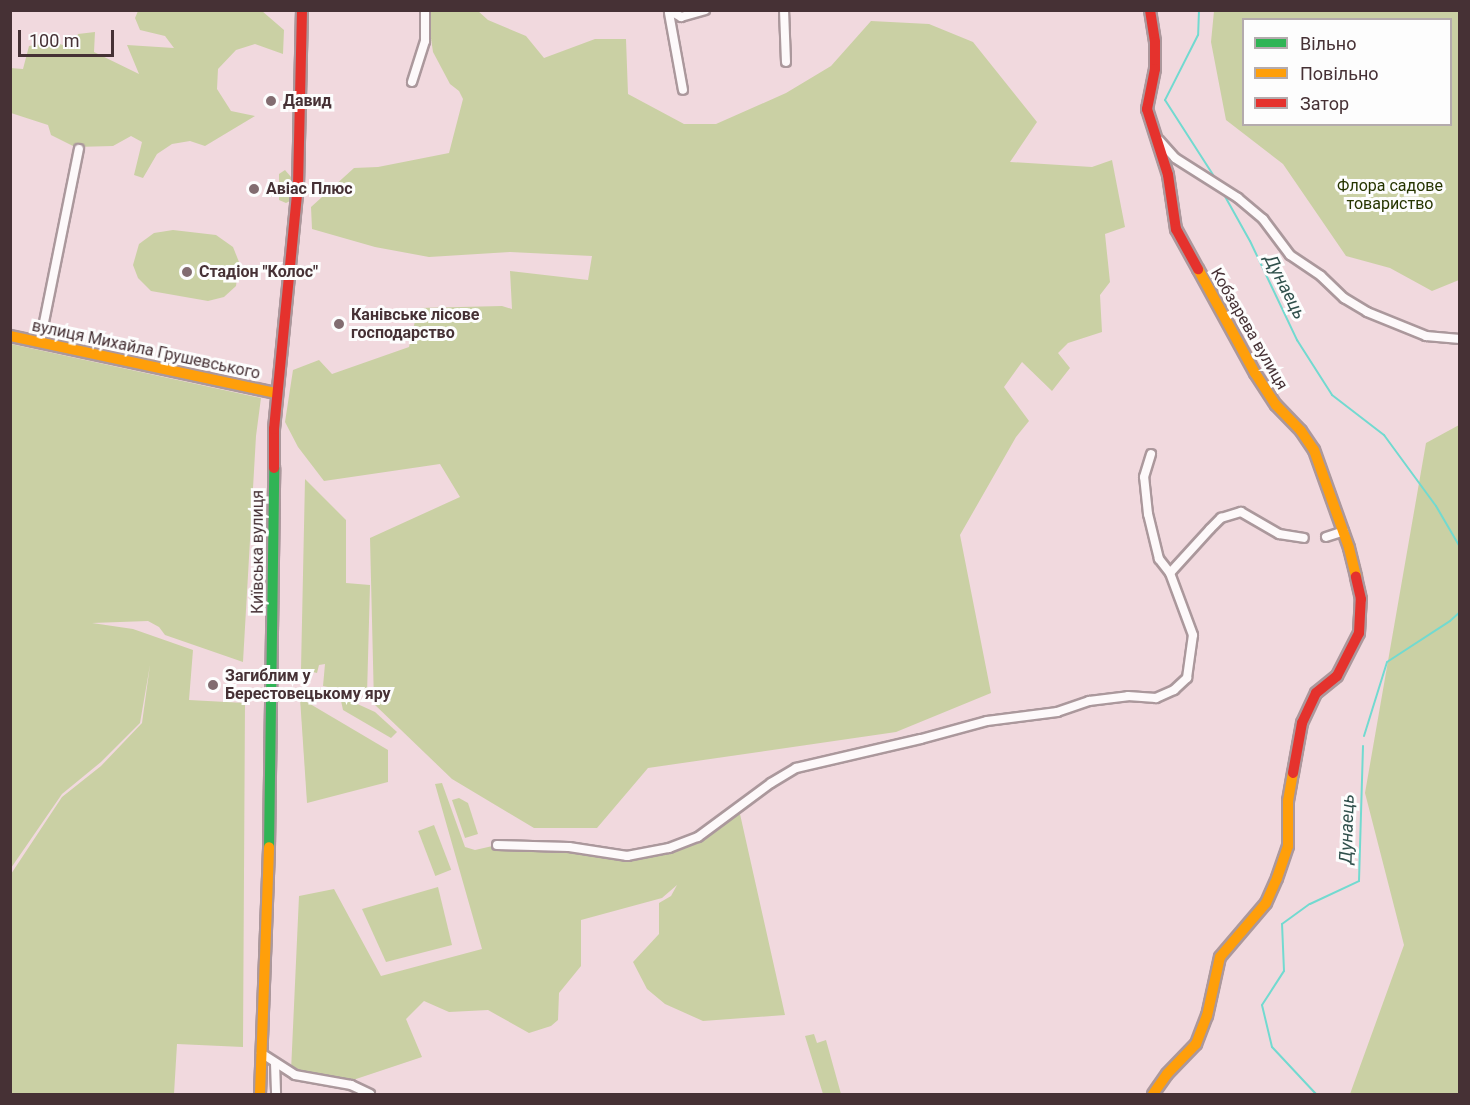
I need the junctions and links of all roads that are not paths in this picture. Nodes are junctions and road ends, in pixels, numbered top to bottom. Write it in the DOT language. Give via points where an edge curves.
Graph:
graph roads {
  1 [pos="302,10"];
  2 [pos="425,10"];
  3 [pos="705,10"];
  4 [pos="784,10"];
  5 [pos="1150,10"];
  6 [pos="669,12"];
  7 [pos="786,62"];
  8 [pos="412,82"];
  9 [pos="682,90"];
  10 [pos="1152,132"];
  11 [pos="79,149"];
  12 [pos="10,336"];
  13 [pos="1460,339"];
  14 [pos="40,342"];
  15 [pos="276,393"];
  16 [pos="1150,454"];
  17 [pos="1344,531"];
  18 [pos="1326,537"];
  19 [pos="1304,538"];
  20 [pos="1170,573"];
  21 [pos="496,845"];
  22 [pos="261,1053"];
  23 [pos="275,1063"];
  24 [pos="260,1095"];
  25 [pos="276,1095"];
  26 [pos="370,1095"];
  27 [pos="1154,1095"];
  1 -- 15 [label="street, Київська вулиця" via="298,186"];
  2 -- 8 [label="street" via="425,41"];
  3 -- 6 [label="street" via="681,17"];
  4 -- 7 [label="street"];
  5 -- 10 [label="street, Кобзарева вулиця" via="1155,42 1148,109"];
  6 -- 9 [label="street"];
  10 -- 13 [label="street" via="1174,158 1238,198 1263,219 1290,255 1344,298 1426,336"];
  10 -- 17 [label="street, Кобзарева вулиця" via="1168,175 1176,229 1255,374 1314,450"];
  11 -- 14 [label="street"];
  12 -- 14 [label="street, вулиця Михайла Грушевського"];
  14 -- 15 [label="street, вулиця Михайла Грушевського"];
  15 -- 22 [label="street, Київська вулиця" via="269,861"];
  16 -- 20 [label="street" via="1144,477 1148,514 1159,559"];
  17 -- 18 [label="street"];
  17 -- 27 [label="street, Кобзарева вулиця" via="1361,599 1359,633 1337,676 1316,693 1302,723 1288,801 1288,846 1266,903 1220,957 1207,1016 1196,1044 1167,1074"];
  19 -- 20 [label="street" via="1279,534 1241,512 1221,518 1209,528"];
  20 -- 21 [label="street" via="1193,636 1192,660 1187,678 1174,690 1156,698 1089,700 1057,712 987,721 796,768 698,837 669,848 627,856 569,847"];
  22 -- 23 [label="street"];
  22 -- 24 [label="street, Київська вулиця"];
  23 -- 25 [label="street"];
  23 -- 26 [label="street" via="295,1075 351,1085"];
}
